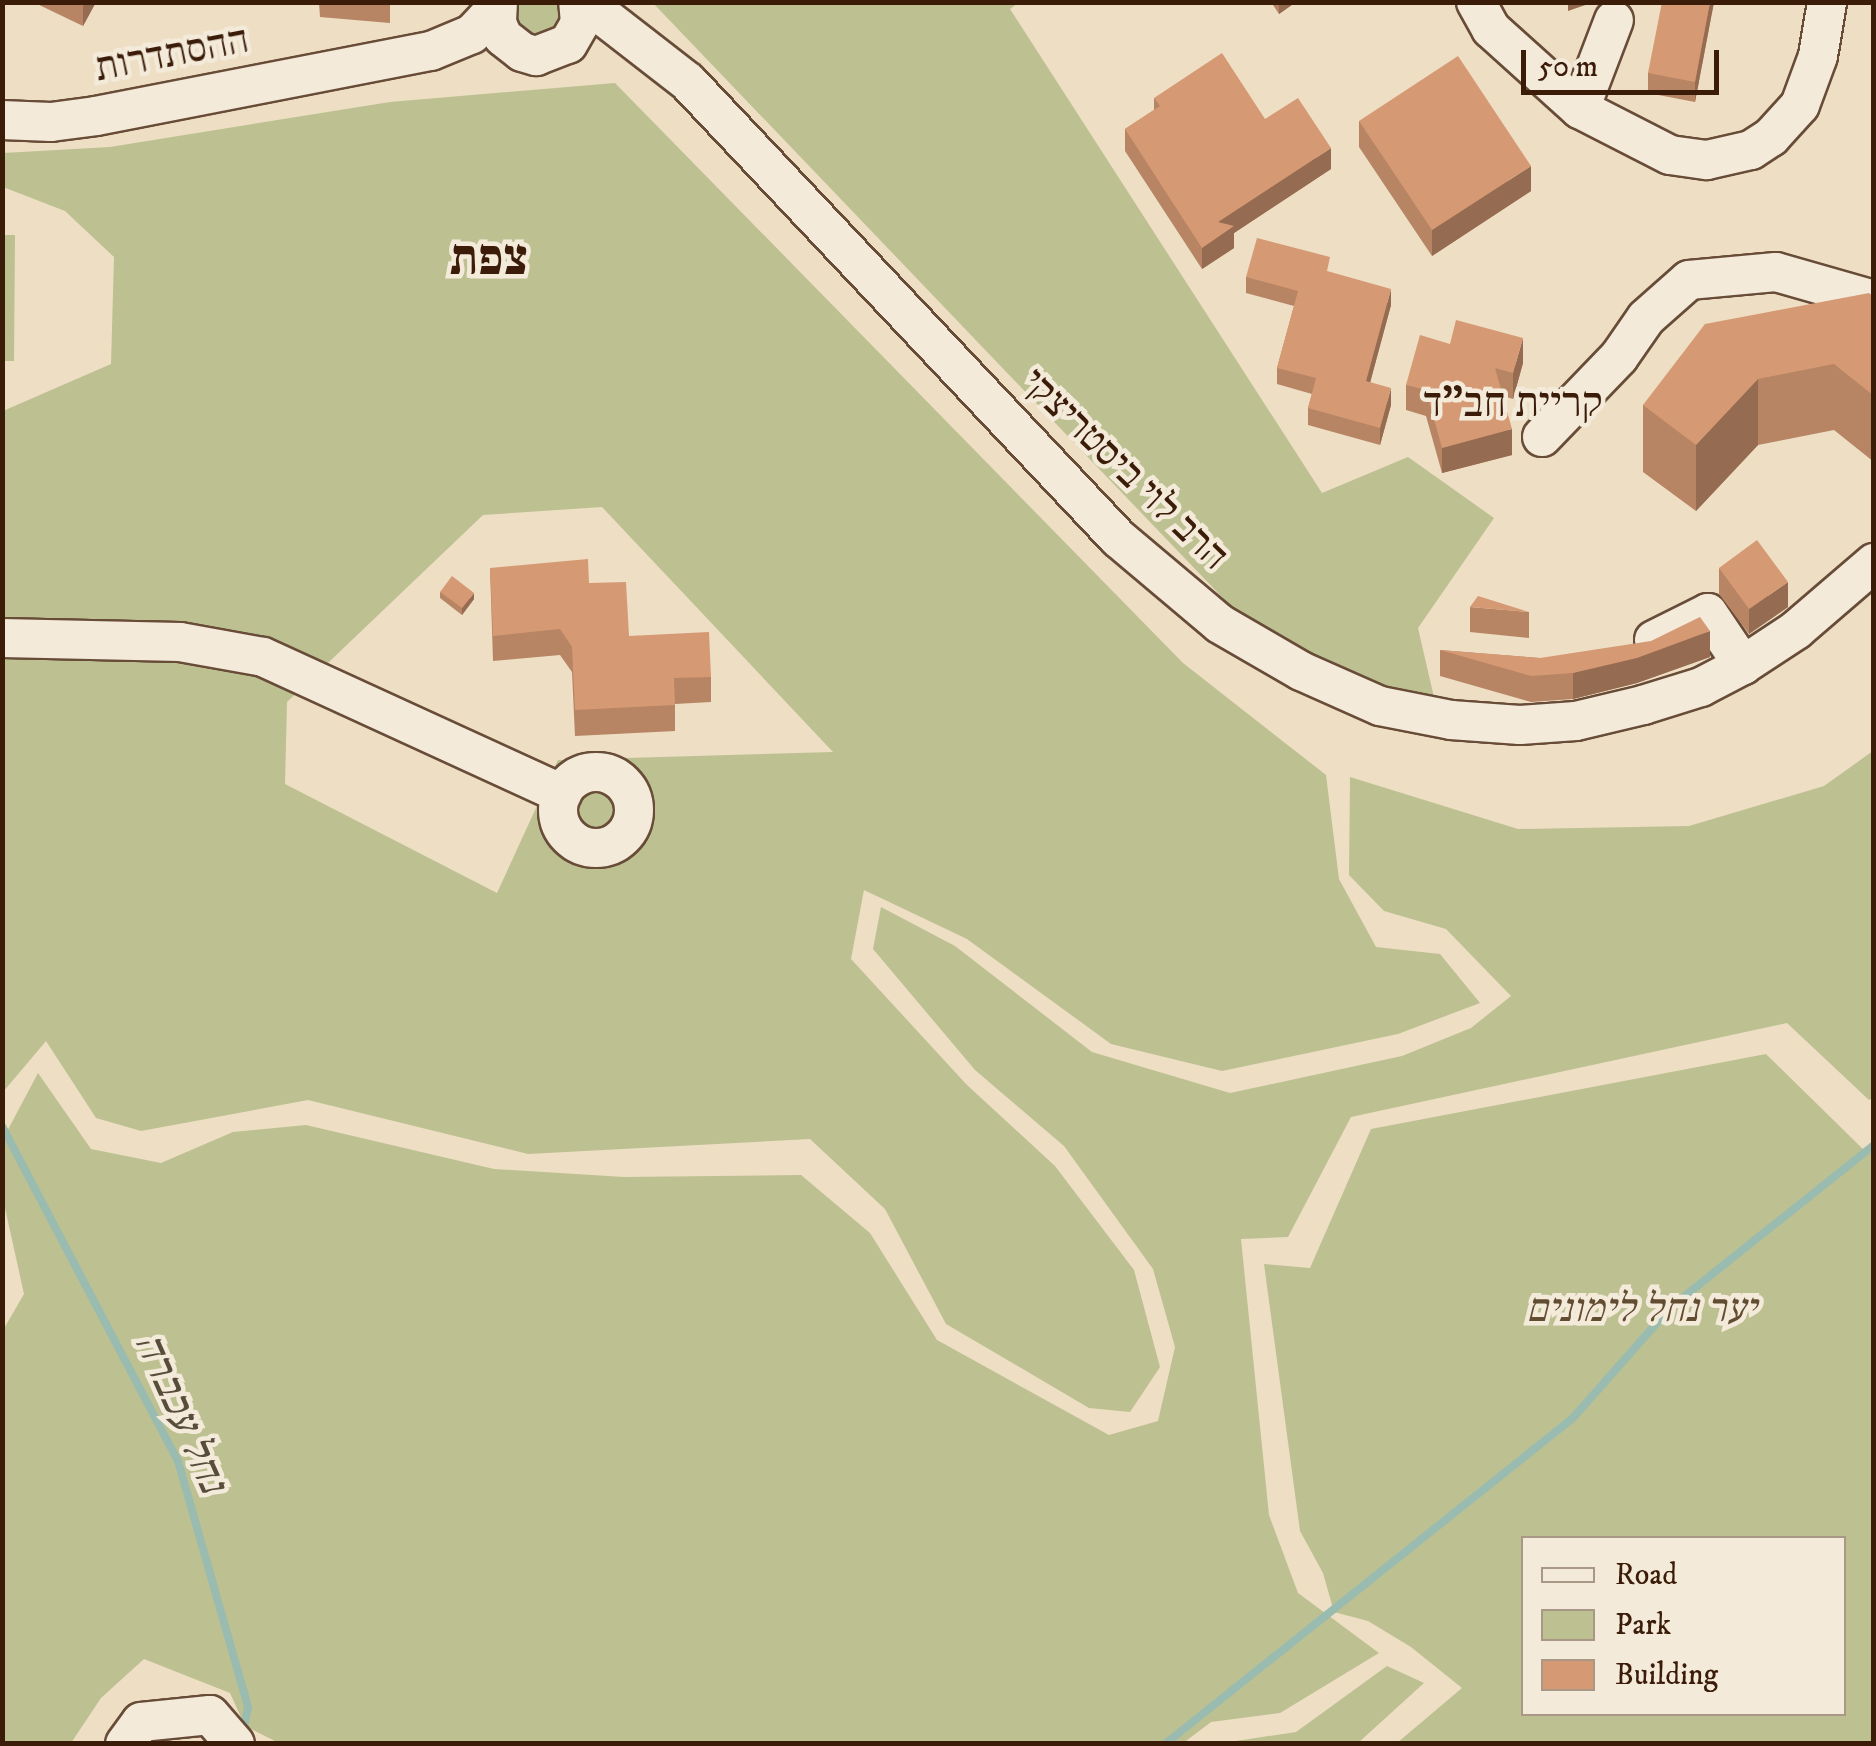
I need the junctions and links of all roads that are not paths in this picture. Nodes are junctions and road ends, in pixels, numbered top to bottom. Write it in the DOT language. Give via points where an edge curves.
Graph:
graph roads {
  1 [pos="582,2"];
  2 [pos="1476,2"];
  3 [pos="1828,2"];
  4 [pos="497,5"];
  5 [pos="1614,20"];
  6 [pos="536,53"];
  7 [pos="416,54"];
  8 [pos="676,73"];
  9 [pos="1580,110"];
  10 [pos="2,120"];
  11 [pos="1874,300"];
  12 [pos="1542,436"];
  13 [pos="1874,563"];
  14 [pos="2,638"];
  15 [pos="1610,650"];
  16 [pos="1743,664"];
  17 [pos="562,794"];
  18 [pos="234,1743"];
  19 [pos="125,1744"];
  1 -- 6 [label="street" via="574,36"];
  1 -- 8 [label="street, הרב לוי ביסטריצקי"];
  2 -- 9 [label="street" via="1491,30"];
  3 -- 9 [label="street" via="1800,105 1751,150 1706,160 1670,156"];
  4 -- 6 [label="street" via="503,37"];
  4 -- 7 [label="street, ההסתדרות" via="459,43"];
  5 -- 9 [label="street"];
  6 -- 7 [label="street, ההסתדרות"];
  6 -- 8 [label="street, הרב לוי ביסטריצקי" via="607,48 651,58"];
  7 -- 10 [label="street, ההסתדרות" via="96,116"];
  8 -- 16 [label="street, הרב לוי ביסטריצקי" via="1118,538 1220,624 1301,671 1380,706 1520,725 1576,721 1643,705 1701,688"];
  11 -- 12 [label="street" via="1776,272 1689,280 1646,318 1619,357"];
  13 -- 16 [label="street, הרב לוי ביסטריצקי"];
  14 -- 17 [label="street" via="180,642 263,657"];
  15 -- 16 [label="street" via="1647,644 1708,613"];
  18 -- 19 [label="street" via="210,1715 142,1722"];
}
